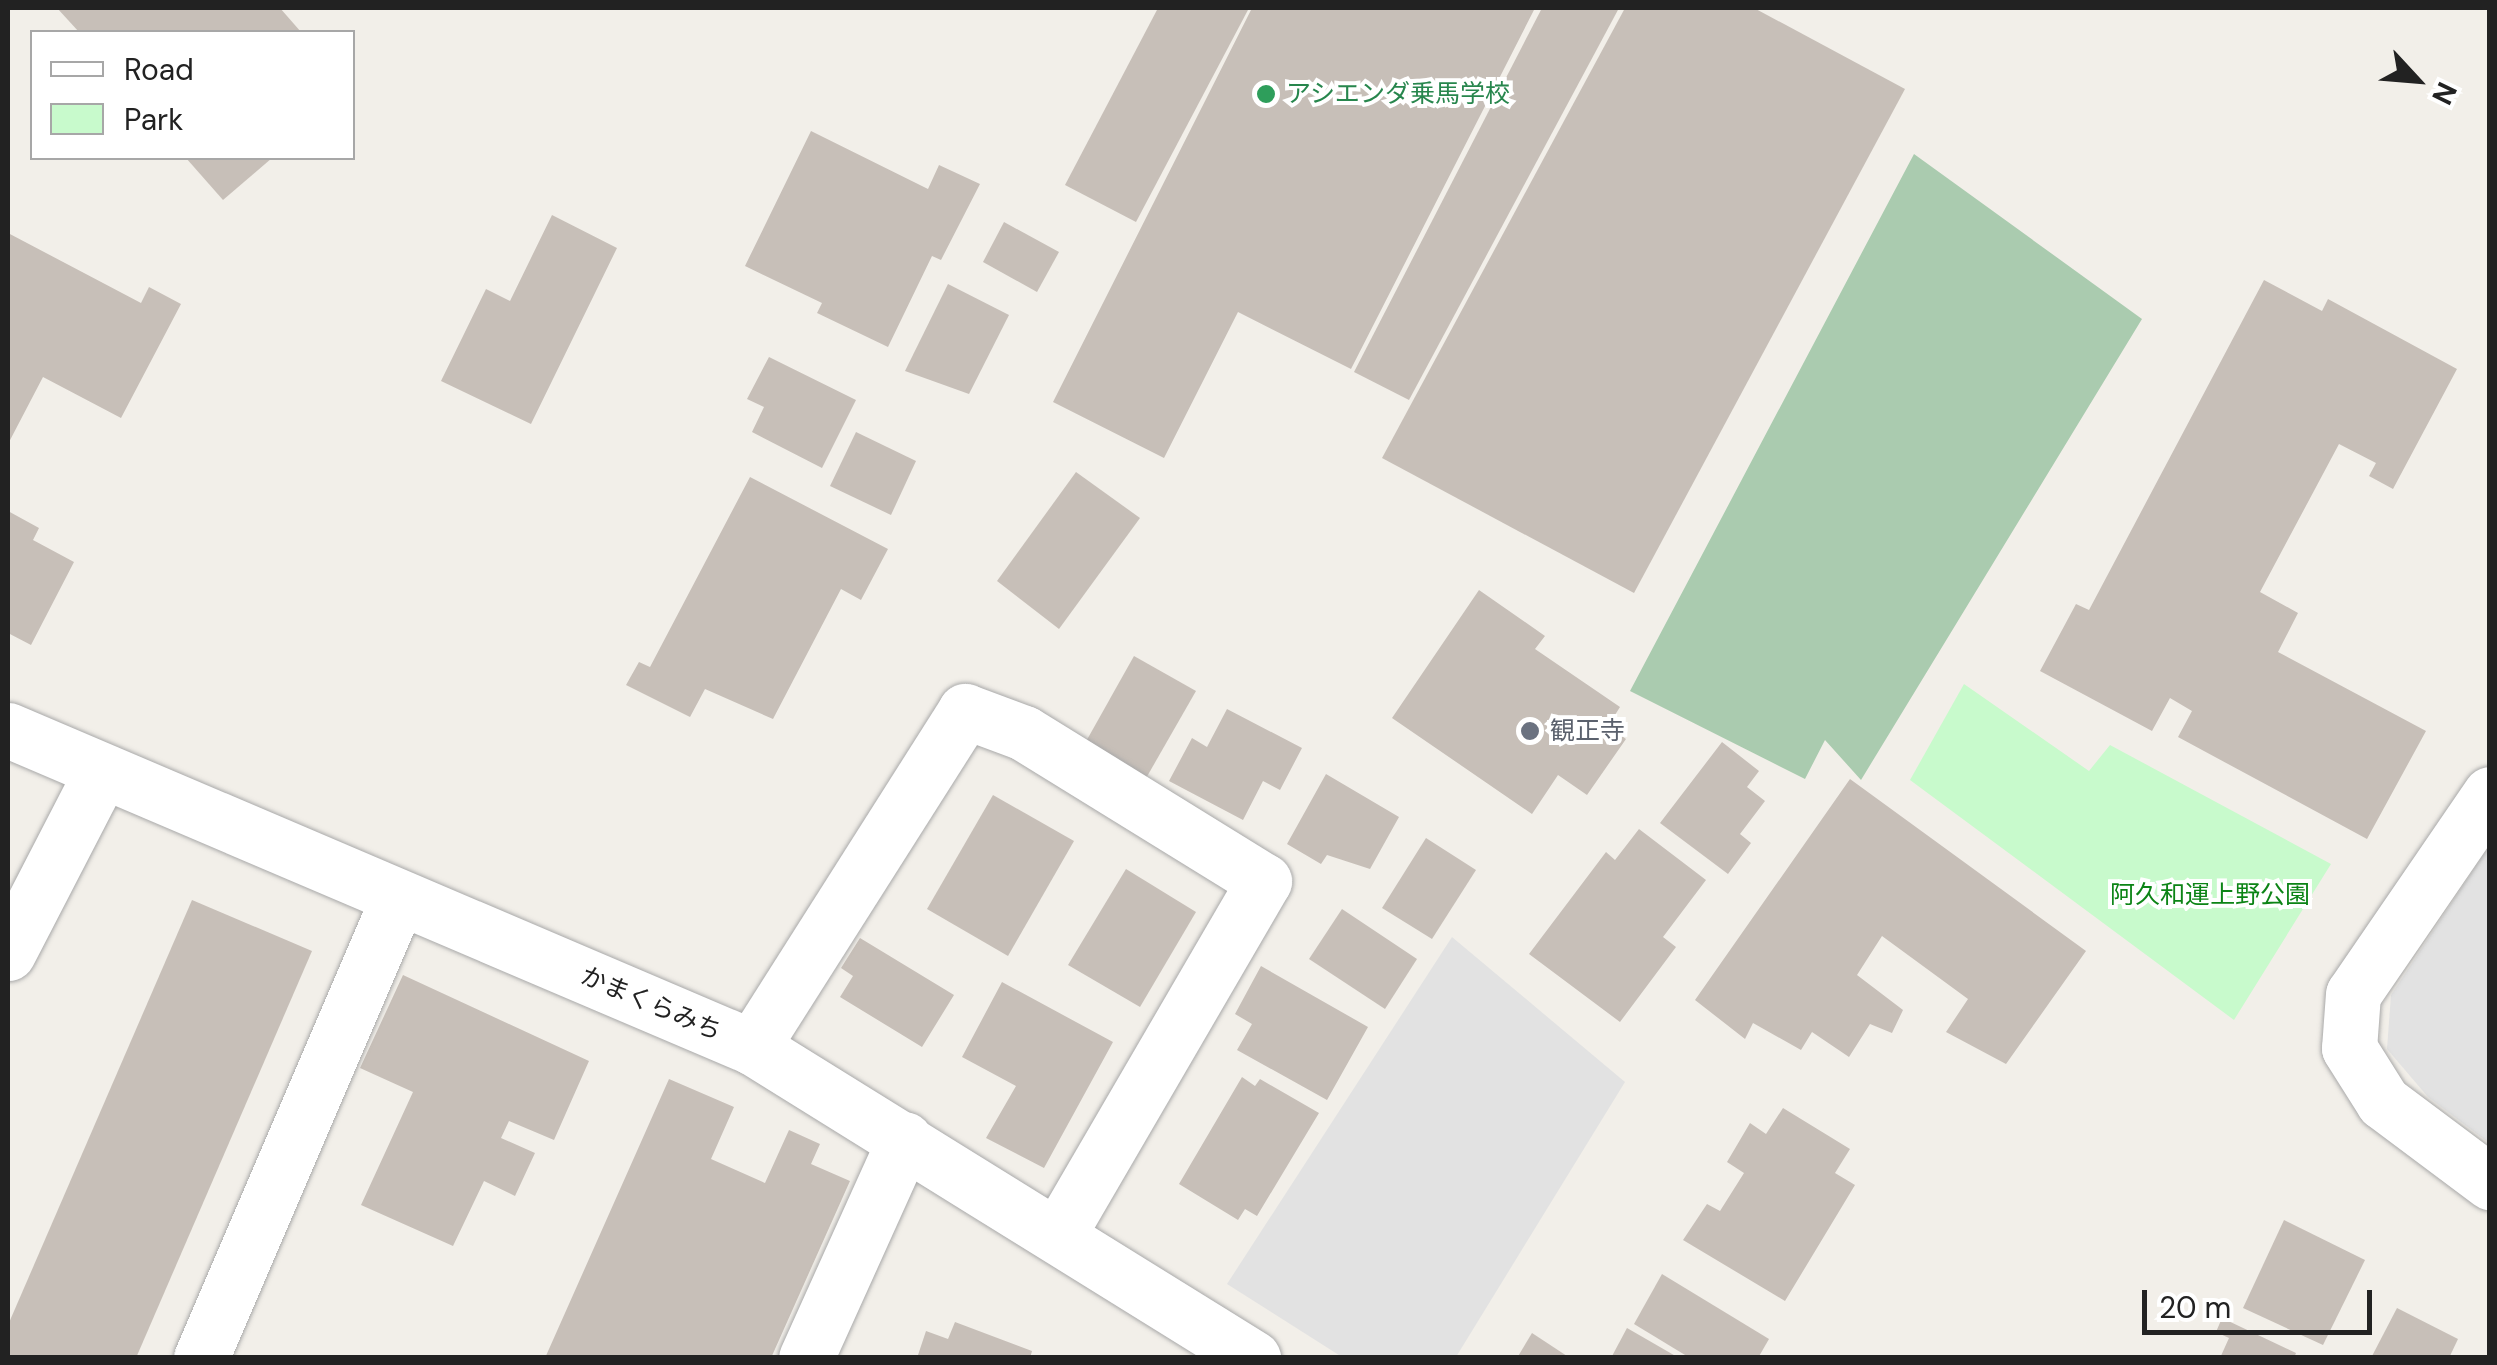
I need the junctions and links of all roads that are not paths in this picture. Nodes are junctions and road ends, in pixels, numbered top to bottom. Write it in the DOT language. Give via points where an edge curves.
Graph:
graph roads {
  1 [pos="8,730"];
  2 [pos="102,771"];
  3 [pos="2490,794"];
  4 [pos="398,898"];
  5 [pos="8,953"];
  6 [pos="752,1046"];
  7 [pos="905,1139"];
  8 [pos="2490,1182"];
  9 [pos="1060,1232"];
  10 [pos="201,1358"];
  11 [pos="806,1358"];
  12 [pos="1254,1358"];
  1 -- 2 [label="street, かまくらみち"];
  2 -- 4 [label="street, かまくらみち"];
  2 -- 5 [label="street"];
  3 -- 8 [label="street" via="2353,994 2350,1048 2383,1102"];
  4 -- 6 [label="street, かまくらみち"];
  4 -- 10 [label="street"];
  6 -- 7 [label="street, かまくらみち"];
  6 -- 9 [label="street" via="965,711 1024,733 1264,882"];
  7 -- 9 [label="street, かまくらみち"];
  7 -- 11 [label="street"];
  9 -- 12 [label="street, かまくらみち"];
}
